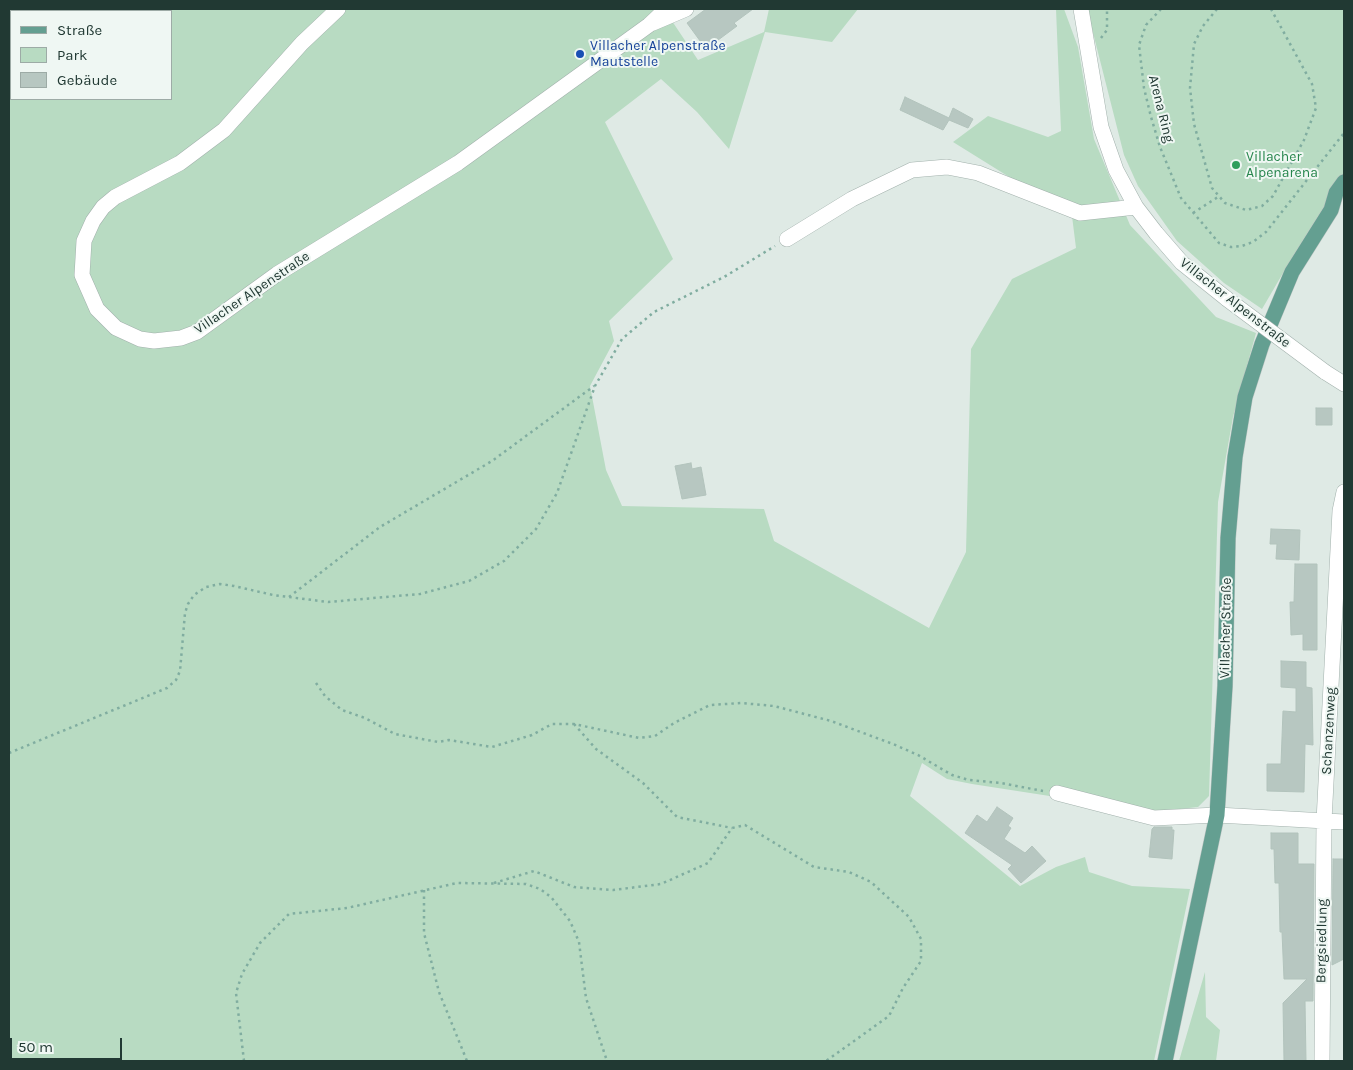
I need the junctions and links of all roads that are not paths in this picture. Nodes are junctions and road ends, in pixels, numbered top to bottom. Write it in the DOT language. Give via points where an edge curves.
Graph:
graph roads {
  1 [pos="338,9"];
  2 [pos="666,9"];
  3 [pos="686,9"];
  4 [pos="1081,9"];
  5 [pos="649,25"];
  6 [pos="1344,182"];
  7 [pos="1338,206"];
  8 [pos="1136,207"];
  9 [pos="787,239"];
  10 [pos="1344,384"];
  11 [pos="1344,492"];
  12 [pos="1057,793"];
  13 [pos="1217,815"];
  14 [pos="1324,821"];
  15 [pos="1344,822"];
  16 [pos="1165,1061"];
  17 [pos="1322,1061"];
  1 -- 5 [label="street, Villacher Alpenstraße" via="302,42 224,130 187,158 102,207 84,241 82,275 97,309 116,328 140,339 154,341 181,338 197,332 277,274 458,162"];
  2 -- 5 [label="street, Villacher Alpenstraße"];
  3 -- 5 [label="street, Villacher Alpenstraße"];
  4 -- 8 [label="street, Villacher Alpenstraße" via="1101,128 1116,170"];
  6 -- 7 [label="main road, Villacher Straße" via="1336,193"];
  7 -- 13 [label="main road, Villacher Straße" via="1292,272 1262,344 1245,397 1235,457 1228,538 1225,686"];
  8 -- 9 [label="street" via="1080,213 978,173 947,166 912,170 852,200"];
  8 -- 10 [label="street, Villacher Alpenstraße, bridge" via="1182,263 1227,300"];
  11 -- 14 [label="street, Schanzenweg" via="1340,511"];
  12 -- 13 [label="street" via="1154,818"];
  13 -- 14 [label="street"];
  13 -- 16 [label="main road, Villacher Straße"];
  14 -- 15 [label="street"];
  14 -- 17 [label="street, Bergsiedlung"];
}
